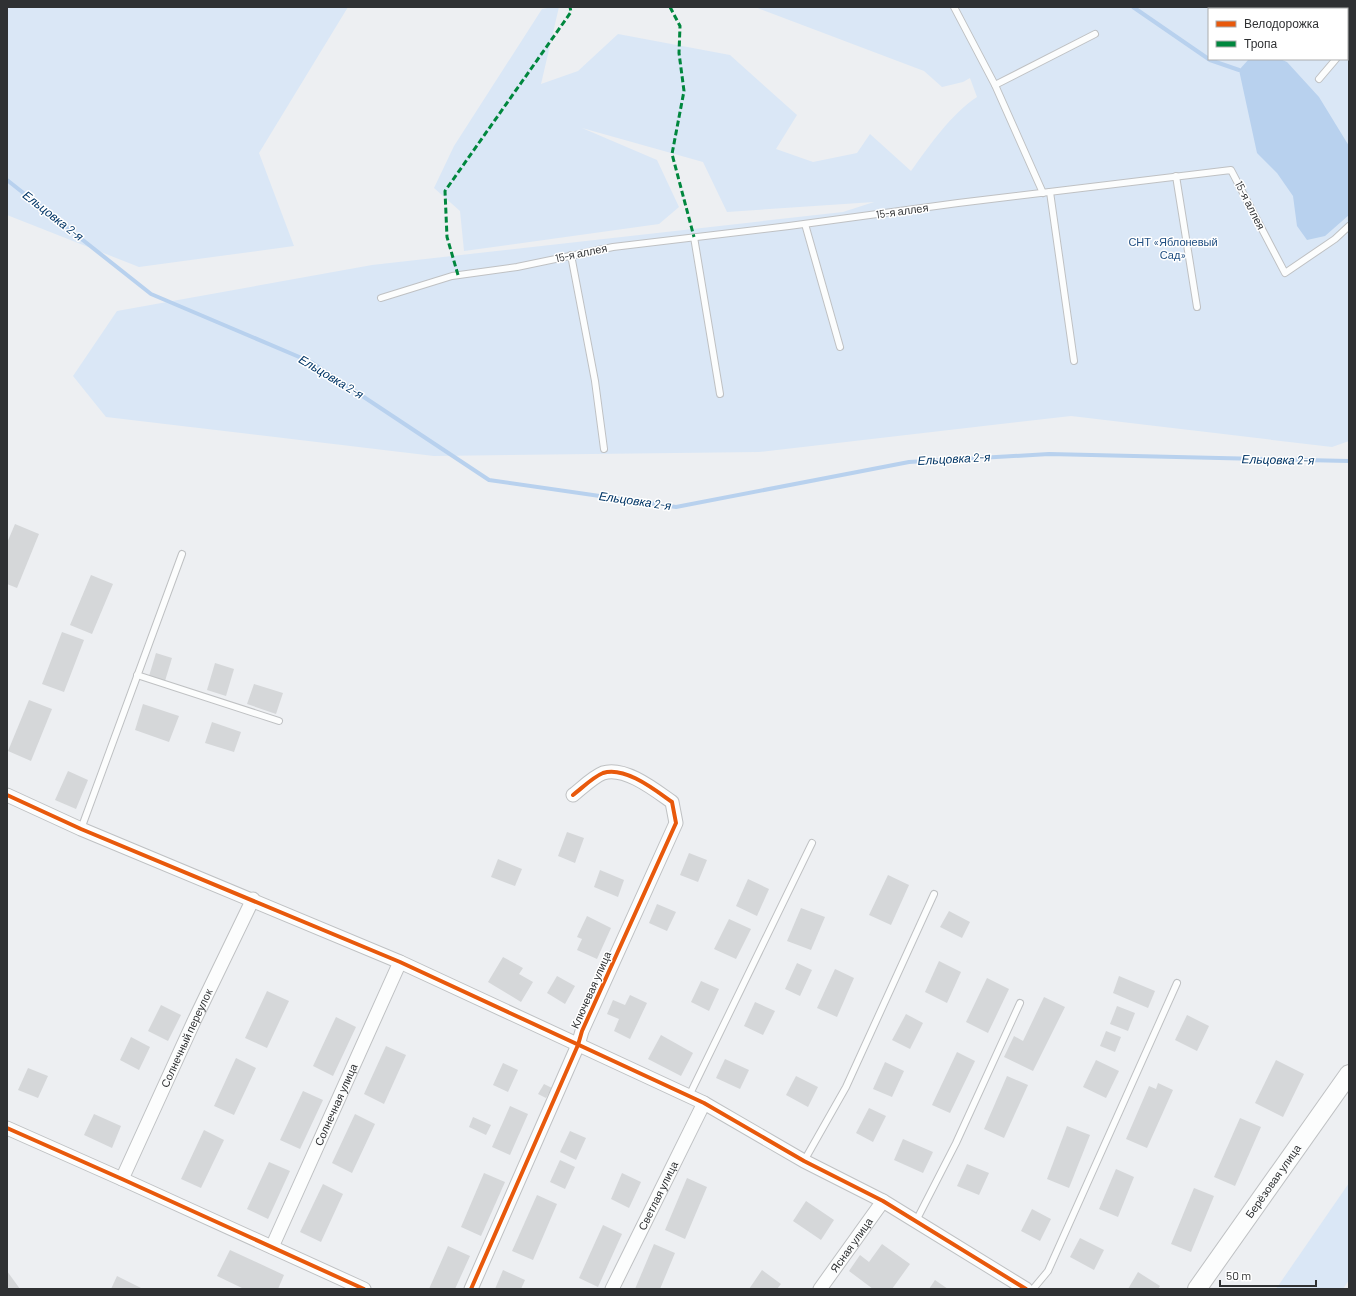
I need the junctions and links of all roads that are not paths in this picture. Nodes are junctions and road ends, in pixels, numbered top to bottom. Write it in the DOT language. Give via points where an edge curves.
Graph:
graph roads {
  1 [pos="954,7"];
  2 [pos="1095,34"];
  3 [pos="1335,60"];
  4 [pos="1319,79"];
  5 [pos="995,85"];
  6 [pos="1176,176"];
  7 [pos="1050,192"];
  8 [pos="1043,193"];
  9 [pos="805,224"];
  10 [pos="1349,226"];
  11 [pos="694,237"];
  12 [pos="571,255"];
  13 [pos="381,298"];
  14 [pos="1197,307"];
  15 [pos="840,347"];
  16 [pos="1074,361"];
  17 [pos="720,394"];
  18 [pos="604,448"];
  19 [pos="182,554"];
  20 [pos="137,675"];
  21 [pos="279,720"];
  22 [pos="573,794"];
  23 [pos="7,795"];
  24 [pos="81,829"];
  25 [pos="812,843"];
  26 [pos="934,894"];
  27 [pos="253,900"];
  28 [pos="400,962"];
  29 [pos="1177,983"];
  30 [pos="1020,1003"];
  31 [pos="578,1045"];
  32 [pos="1349,1074"];
  33 [pos="689,1096"];
  34 [pos="704,1103"];
  35 [pos="7,1128"];
  36 [pos="804,1161"];
  37 [pos="122,1179"];
  38 [pos="883,1201"];
  39 [pos="916,1221"];
  40 [pos="272,1247"];
  41 [pos="364,1289"];
  42 [pos="471,1289"];
  43 [pos="612,1289"];
  44 [pos="820,1289"];
  45 [pos="1026,1289"];
  46 [pos="1033,1289"];
  47 [pos="1197,1289"];
  1 -- 5 [label="lane"];
  2 -- 5 [label="lane"];
  3 -- 4 [label="lane"];
  5 -- 8 [label="lane"];
  6 -- 7 [label="lane, 15-я аллея"];
  6 -- 10 [label="lane, 15-я аллея" via="1231,170 1285,273 1335,239"];
  6 -- 14 [label="lane"];
  7 -- 8 [label="lane, 15-я аллея"];
  7 -- 16 [label="lane"];
  8 -- 9 [label="lane, 15-я аллея"];
  9 -- 11 [label="lane, 15-я аллея"];
  9 -- 15 [label="lane"];
  11 -- 12 [label="lane, 15-я аллея"];
  11 -- 17 [label="lane"];
  12 -- 13 [label="lane, 15-я аллея" via="517,267 452,276"];
  12 -- 18 [label="lane" via="596,381"];
  19 -- 20 [label="lane"];
  20 -- 21 [label="lane"];
  20 -- 24 [label="lane"];
  22 -- 31 [label="street, Ключевая улица" via="602,774 612,771 639,779 672,802 676,823"];
  23 -- 24 [label="street"];
  24 -- 27 [label="street"];
  25 -- 33 [label="lane"];
  26 -- 36 [label="lane" via="846,1087"];
  27 -- 28 [label="street"];
  27 -- 37 [label="street, Солнечный переулок"];
  28 -- 31 [label="street"];
  28 -- 40 [label="street, Солнечная улица"];
  29 -- 46 [label="lane" via="1048,1271"];
  30 -- 39 [label="lane" via="956,1143"];
  31 -- 33 [label="street"];
  31 -- 42 [label="street, Ключевая улица"];
  32 -- 47 [label="main road, Берёзовая улица"];
  33 -- 34 [label="street"];
  34 -- 36 [label="street"];
  34 -- 43 [label="street, Светлая улица"];
  35 -- 37 [label="street"];
  36 -- 38 [label="street"];
  37 -- 40 [label="street"];
  38 -- 39 [label="street"];
  38 -- 44 [label="street, Ясная улица"];
  39 -- 45 [label="street"];
  40 -- 41 [label="street"];
}
